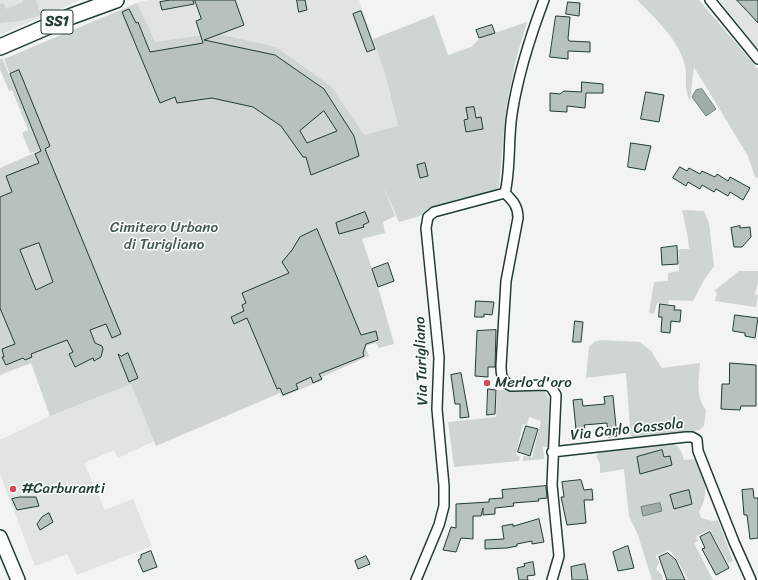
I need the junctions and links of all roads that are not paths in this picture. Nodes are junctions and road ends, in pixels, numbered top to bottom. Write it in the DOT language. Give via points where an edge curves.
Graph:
graph roads {
  1 [pos="116,0"];
  2 [pos="544,0"];
  3 [pos="710,0"];
  4 [pos="0,47"];
  5 [pos="758,59"];
  6 [pos="505,193"];
  7 [pos="552,452"];
  8 [pos="0,536"];
  9 [pos="18,580"];
  10 [pos="416,580"];
  11 [pos="552,580"];
  12 [pos="751,580"];
  1 -- 4 [label="main road, SS1"];
  2 -- 6 [label="street" via="528,44 514,108"];
  3 -- 5 [label="street"];
  6 -- 7 [label="street, Via Carlo Cassola" via="514,202 518,218 506,281 502,320 502,377 511,386 546,385 554,390 556,395"];
  6 -- 10 [label="street, Via Turigliano" via="434,212 428,218 426,228 439,358 437,409 444,506 439,525"];
  7 -- 11 [label="street, Via Carlo Cassola" via="552,501 559,556"];
  7 -- 12 [label="street, Via Carlo Cassola" via="686,437 697,440 698,451"];
  8 -- 9 [label="main road"];
}
